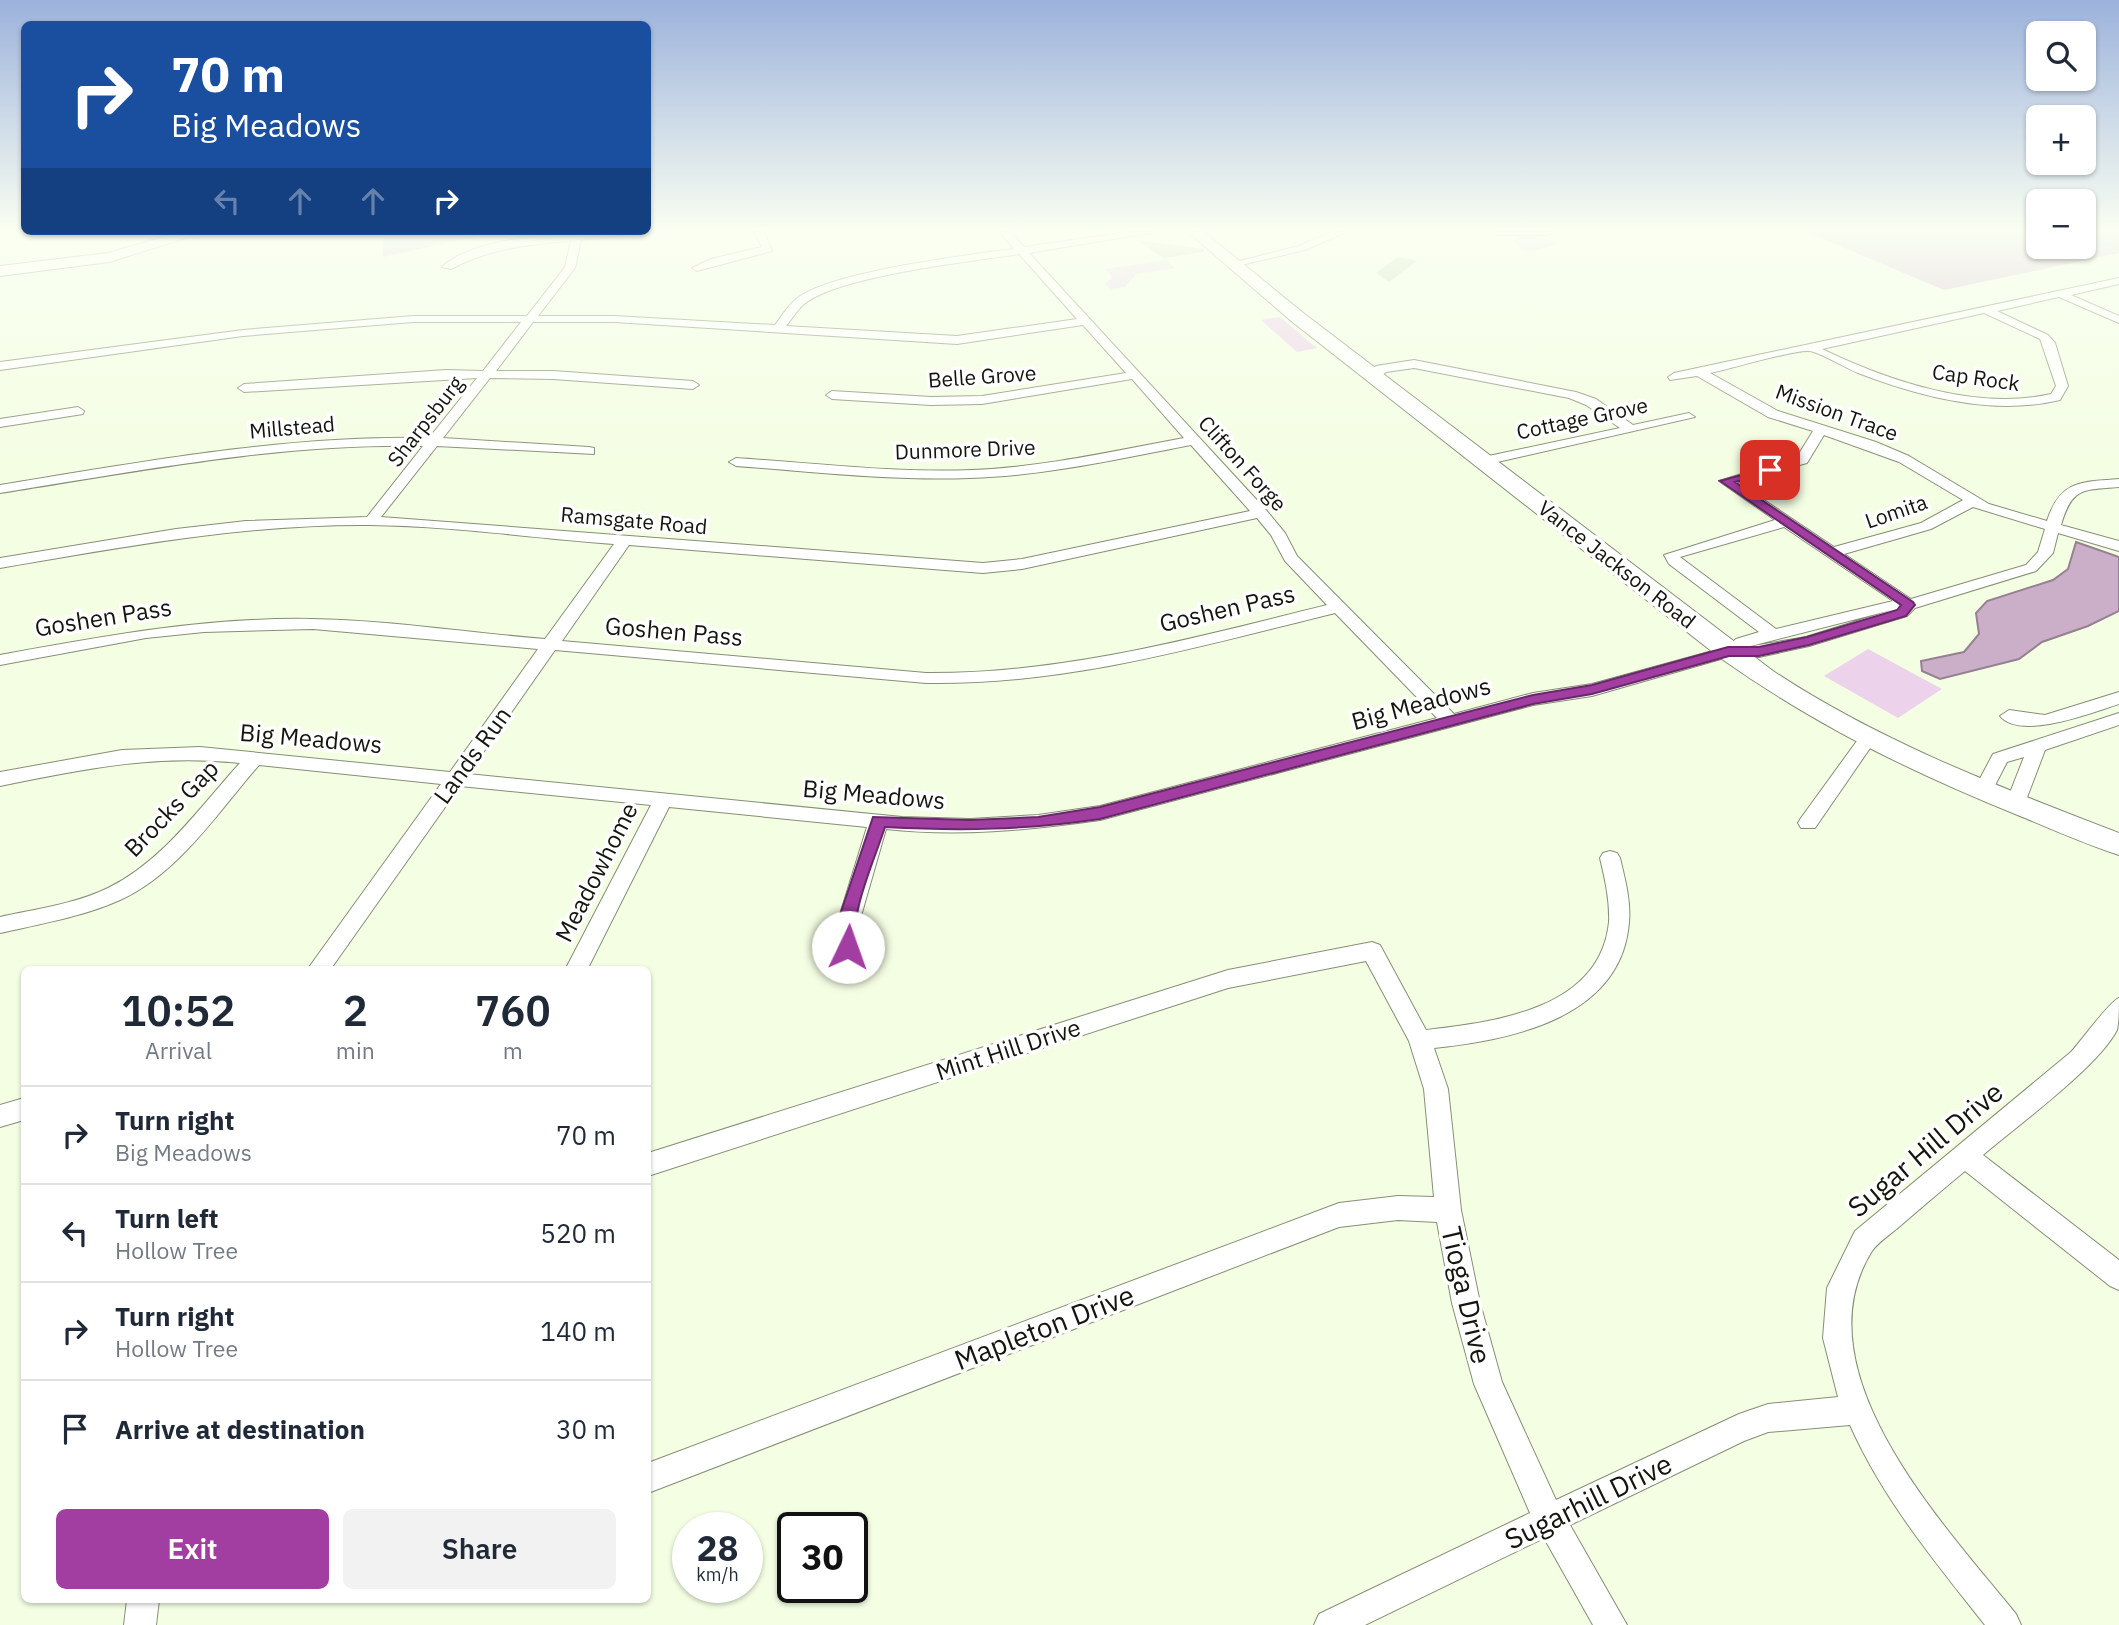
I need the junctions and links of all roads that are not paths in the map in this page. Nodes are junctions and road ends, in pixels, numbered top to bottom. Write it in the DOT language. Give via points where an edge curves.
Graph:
graph roads {
  1 [pos="538,308"];
  2 [pos="795,308"];
  3 [pos="1073,308"];
  4 [pos="1291,308"];
  5 [pos="1996,308"];
  6 [pos="2092,308"];
  7 [pos="1986,310"];
  8 [pos="298,312"];
  9 [pos="531,317"];
  10 [pos="2119,320"];
  11 [pos="1085,321"];
  12 [pos="925,322"];
  13 [pos="289,328"];
  14 [pos="151,329"];
  15 [pos="778,329"];
  16 [pos="920,338"];
  17 [pos="145,346"];
  18 [pos="1810,347"];
  19 [pos="0,366"];
  20 [pos="1424,366"];
  21 [pos="1699,372"];
  22 [pos="486,374"];
  23 [pos="1380,374"];
  24 [pos="1134,375"];
  25 [pos="1674,377"];
  26 [pos="693,385"];
  27 [pos="244,388"];
  28 [pos="831,395"];
  29 [pos="78,411"];
  30 [pos="1689,417"];
  31 [pos="0,423"];
  32 [pos="1630,429"];
  33 [pos="1820,431"];
  34 [pos="1194,440"];
  35 [pos="433,442"];
  36 [pos="589,451"];
  37 [pos="1484,461"];
  38 [pos="736,462"];
  39 [pos="2119,483"];
  40 [pos="0,489"];
  41 [pos="1971,502"];
  42 [pos="1261,513"];
  43 [pos="371,521"];
  44 [pos="1785,522"];
  45 [pos="2054,525"];
  46 [pos="625,540"];
  47 [pos="2119,545"];
  48 [pos="1831,553"];
  49 [pos="0,563"];
  50 [pos="1909,605"];
  51 [pos="1339,607"];
  52 [pos="1773,634"];
  53 [pos="552,644"];
  54 [pos="1728,652"];
  55 [pos="0,660"];
  56 [pos="2119,698"];
  57 [pos="2009,716"];
  58 [pos="2119,719"];
  59 [pos="1450,721"];
  60 [pos="1868,738"];
  61 [pos="2037,747"];
  62 [pos="256,757"];
  63 [pos="2000,758"];
  64 [pos="2029,769"];
  65 [pos="457,777"];
  66 [pos="0,779"];
  67 [pos="1983,790"];
  68 [pos="664,799"];
  69 [pos="2016,803"];
  70 [pos="879,821"];
  71 [pos="1808,823"];
  72 [pos="2119,844"];
  73 [pos="1610,858"];
  74 [pos="0,925"];
  75 [pos="1372,951"];
  76 [pos="854,958"];
  77 [pos="321,966"];
  78 [pos="578,966"];
  79 [pos="2119,1007"];
  80 [pos="1420,1040"];
  81 [pos="21,1110"];
  82 [pos="0,1116"];
  83 [pos="1965,1156"];
  84 [pos="651,1163"];
  85 [pos="1448,1210"];
  86 [pos="2119,1277"];
  87 [pos="1856,1410"];
  88 [pos="651,1477"];
  89 [pos="1550,1519"];
  90 [pos="143,1603"];
  91 [pos="140,1625"];
  92 [pos="1330,1625"];
  93 [pos="1611,1625"];
  94 [pos="2005,1625"];
  1 -- 9 [label="street, Sharpsburg"];
  2 -- 15 [label="street"];
  3 -- 11 [label="street, Clifton Forge"];
  4 -- 23 [label="main road, Vance Jackson Road"];
  5 -- 7 [label="street, Mission Trace"];
  6 -- 10 [label="street"];
  7 -- 18 [label="street, Mission Trace"];
  7 -- 18 [label="street, Cap Rock" via="2036,332 2049,343 2062,386 2056,397 2013,404 1914,387 1849,368"];
  8 -- 13 [label="street"];
  9 -- 13 [label="street"];
  9 -- 15 [label="street"];
  9 -- 22 [label="street, Sharpsburg"];
  11 -- 16 [label="street" via="976,338"];
  11 -- 24 [label="street, Clifton Forge"];
  12 -- 16 [label="street"];
  13 -- 17 [label="street"];
  14 -- 17 [label="street"];
  15 -- 16 [label="street"];
  17 -- 19 [label="street"];
  18 -- 21 [label="street, Mission Trace"];
  20 -- 23 [label="street" via="1395,378"];
  20 -- 23 [label="street" via="1392,366 1380,369"];
  20 -- 32 [label="street" via="1572,395 1591,402"];
  21 -- 25 [label="street, Mission Trace"];
  21 -- 33 [label="street, Mission Trace" via="1773,414"];
  22 -- 26 [label="street"];
  22 -- 27 [label="street" via="398,375"];
  22 -- 35 [label="street, Sharpsburg"];
  23 -- 37 [label="main road, Vance Jackson Road"];
  24 -- 28 [label="street, Belle Grove" via="982,400"];
  24 -- 34 [label="street, Clifton Forge"];
  29 -- 31 [label="street"];
  30 -- 32 [label="street, Cottage Grove"];
  32 -- 37 [label="street, Cottage Grove"];
  33 -- 41 [label="street, Mission Trace" via="1904,459"];
  33 -- 44 [label="street" via="1802,460 1726,481"];
  34 -- 38 [label="street, Dunmore Drive" via="1058,466 971,474"];
  34 -- 42 [label="street, Clifton Forge"];
  35 -- 36 [label="street, Millstead"];
  35 -- 40 [label="street, Millstead" via="236,453"];
  35 -- 43 [label="street, Sharpsburg"];
  37 -- 54 [label="main road, Vance Jackson Road"];
  39 -- 45 [label="street, Big Meadows" via="2075,489 2061,500"];
  41 -- 45 [label="street, Mission Trace"];
  41 -- 48 [label="street, Lomita" via="1926,526"];
  42 -- 46 [label="street, Ramsgate Road" via="1022,564 983,568"];
  42 -- 51 [label="street, Clifton Forge" via="1290,558"];
  43 -- 46 [label="street, Ramsgate Road"];
  43 -- 49 [label="street, Ramsgate Road" via="246,525"];
  44 -- 48 [label="street"];
  44 -- 52 [label="street" via="1672,555"];
  45 -- 47 [label="street, Mission Trace"];
  45 -- 50 [label="street, Big Meadows" via="2045,553 2031,568"];
  46 -- 53 [label="street, Lands Run"];
  48 -- 50 [label="street"];
  50 -- 52 [label="street, Big Meadows" via="1887,604"];
  50 -- 54 [label="street, Big Meadows" via="1901,613 1809,641 1759,652"];
  51 -- 53 [label="street, Goshen Pass" via="1065,671 996,679 926,678"];
  51 -- 59 [label="street, Clifton Forge"];
  52 -- 54 [label="street, Big Meadows" via="1743,641"];
  53 -- 55 [label="street, Goshen Pass" via="351,626 260,623 146,633"];
  53 -- 65 [label="street, Lands Run"];
  54 -- 59 [label="street, Big Meadows" via="1592,690 1533,699"];
  54 -- 60 [label="main road, Vance Jackson Road" via="1797,699"];
  56 -- 57 [label="street" via="2046,721"];
  58 -- 61 [label="street"];
  59 -- 70 [label="street, Big Meadows" via="1100,813 970,826"];
  60 -- 67 [label="main road, Vance Jackson Road"];
  60 -- 71 [label="street"];
  61 -- 63 [label="street"];
  61 -- 64 [label="street"];
  62 -- 65 [label="street, Big Meadows"];
  62 -- 66 [label="street, Big Meadows" via="200,753 122,756"];
  62 -- 74 [label="street, Brocks Gap" via="141,878 116,893 78,906"];
  63 -- 64 [label="street"];
  63 -- 67 [label="street"];
  64 -- 69 [label="street"];
  65 -- 68 [label="street, Big Meadows"];
  65 -- 77 [label="street, Lands Run"];
  67 -- 69 [label="main road, Vance Jackson Road"];
  68 -- 70 [label="street, Big Meadows"];
  68 -- 78 [label="street, Meadowhome"];
  69 -- 72 [label="main road, Vance Jackson Road"];
  70 -- 76 [label="street" via="849,912 845,937"];
  73 -- 80 [label="street" via="1619,904 1618,933 1609,959 1590,985 1553,1010 1513,1027"];
  75 -- 80 [label="street, Tioga Drive"];
  75 -- 84 [label="street, Mint Hill Drive" via="1228,979"];
  79 -- 83 [label="street, Sugar Hill Drive" via="2079,1059"];
  80 -- 85 [label="street, Tioga Drive" via="1441,1119"];
  81 -- 82 [label="street"];
  83 -- 86 [label="street"];
  83 -- 87 [label="street, Sugar Hill Drive" via="1864,1240 1846,1269 1838,1328"];
  85 -- 88 [label="street, Mapleton Drive" via="1398,1208 1339,1215"];
  85 -- 89 [label="street, Tioga Drive" via="1488,1384"];
  87 -- 89 [label="street, Sugarhill Drive" via="1768,1418"];
  87 -- 94 [label="street, Sugar Hill Drive" via="1918,1513"];
  89 -- 92 [label="street, Sugarhill Drive"];
  89 -- 93 [label="street, Tioga Drive"];
  90 -- 91 [label="street"];
}
